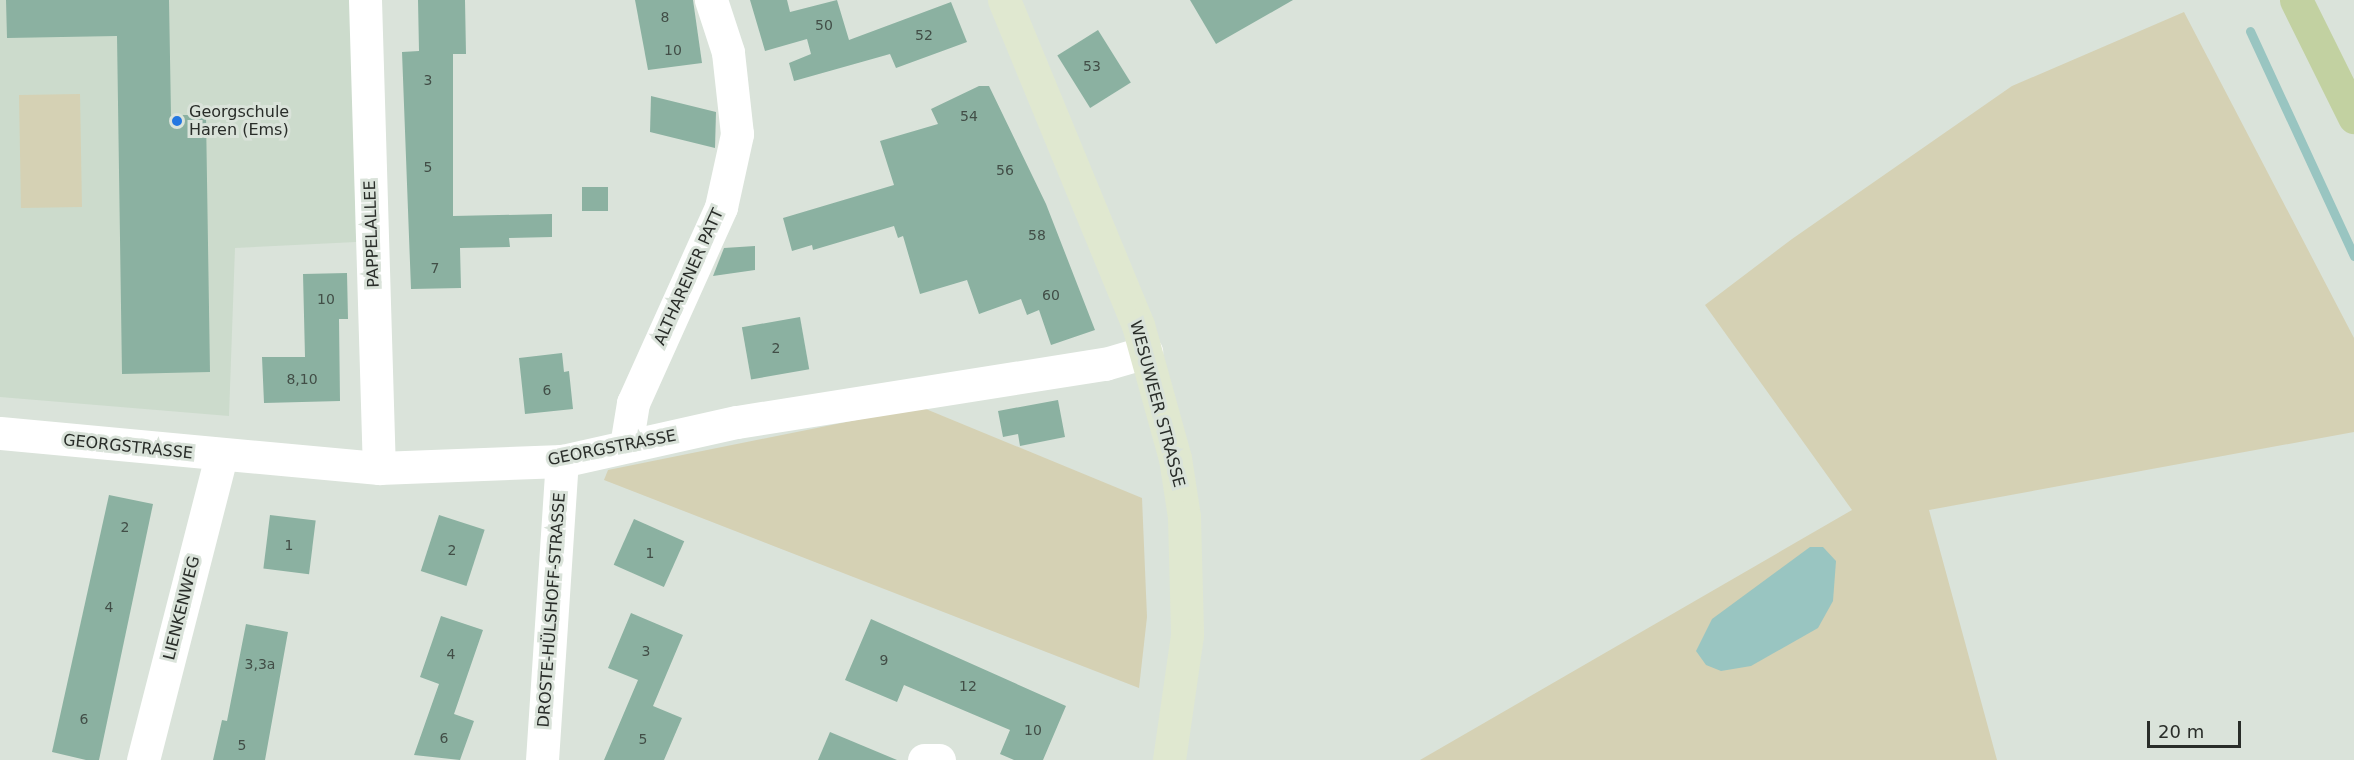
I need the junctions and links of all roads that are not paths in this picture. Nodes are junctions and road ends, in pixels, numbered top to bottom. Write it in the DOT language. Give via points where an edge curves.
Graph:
graph roads {
  1 [pos="364,0"];
  2 [pos="711,0"];
  3 [pos="1004,0"];
  4 [pos="2296,0"];
  5 [pos="2354,117"];
  6 [pos="1146,352"];
  7 [pos="0,433"];
  8 [pos="626,446"];
  9 [pos="221,457"];
  10 [pos="562,461"];
  11 [pos="379,468"];
  12 [pos="143,760"];
  13 [pos="542,760"];
  14 [pos="924,760"];
  15 [pos="939,760"];
  16 [pos="1169,760"];
  1 -- 11 [label="street, PAPPELALLEE"];
  2 -- 8 [label="street, ALTHARENER PATT" via="728,52 736,134 721,207 633,402"];
  3 -- 6 [label="main road, WESUWEER STRASSE"];
  4 -- 5 [label="main road"];
  6 -- 8 [label="street, GEORGSTRASSE" via="1105,364 737,422"];
  6 -- 16 [label="main road, WESUWEER STRASSE" via="1175,458 1184,517 1187,634"];
  7 -- 9 [label="street, GEORGSTRASSE"];
  8 -- 10 [label="street, GEORGSTRASSE"];
  9 -- 11 [label="street, GEORGSTRASSE"];
  9 -- 12 [label="street, LIENKENWEG"];
  10 -- 11 [label="street, GEORGSTRASSE"];
  10 -- 13 [label="street, DROSTE-HÜLSHOFF-STRASSE"];
  14 -- 15 [label="street"];
}
